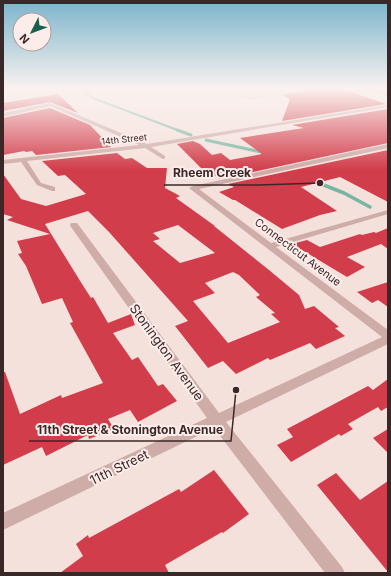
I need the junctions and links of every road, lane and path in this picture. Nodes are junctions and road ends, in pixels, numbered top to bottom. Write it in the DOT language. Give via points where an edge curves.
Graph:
graph roads {
  1 [pos="77,116"];
  2 [pos="328,116"];
  3 [pos="146,146"];
  4 [pos="388,146"];
  5 [pos="164,157"];
  6 [pos="22,159"];
  7 [pos="3,162"];
  8 [pos="52,189"];
  9 [pos="388,212"];
  10 [pos="74,225"];
  11 [pos="270,246"];
  12 [pos="388,336"];
  13 [pos="388,340"];
  14 [pos="217,421"];
  15 [pos="3,522"];
  16 [pos="336,573"];
  1 -- 3 [label="street"];
  2 -- 3 [label="street, 14th Street"];
  3 -- 5 [label="street"];
  3 -- 6 [label="street, 14th Street"];
  4 -- 11 [label="street, Connecticut Avenue" via="193,188"];
  6 -- 7 [label="street, 14th Street"];
  6 -- 8 [label="street" via="39,184"];
  9 -- 11 [label="street"];
  10 -- 14 [label="street, Stonington Avenue"];
  11 -- 12 [label="street, Connecticut Avenue"];
  13 -- 14 [label="street, 11th Street"];
  14 -- 15 [label="street, 11th Street"];
  14 -- 16 [label="street, Stonington Avenue"];
}
